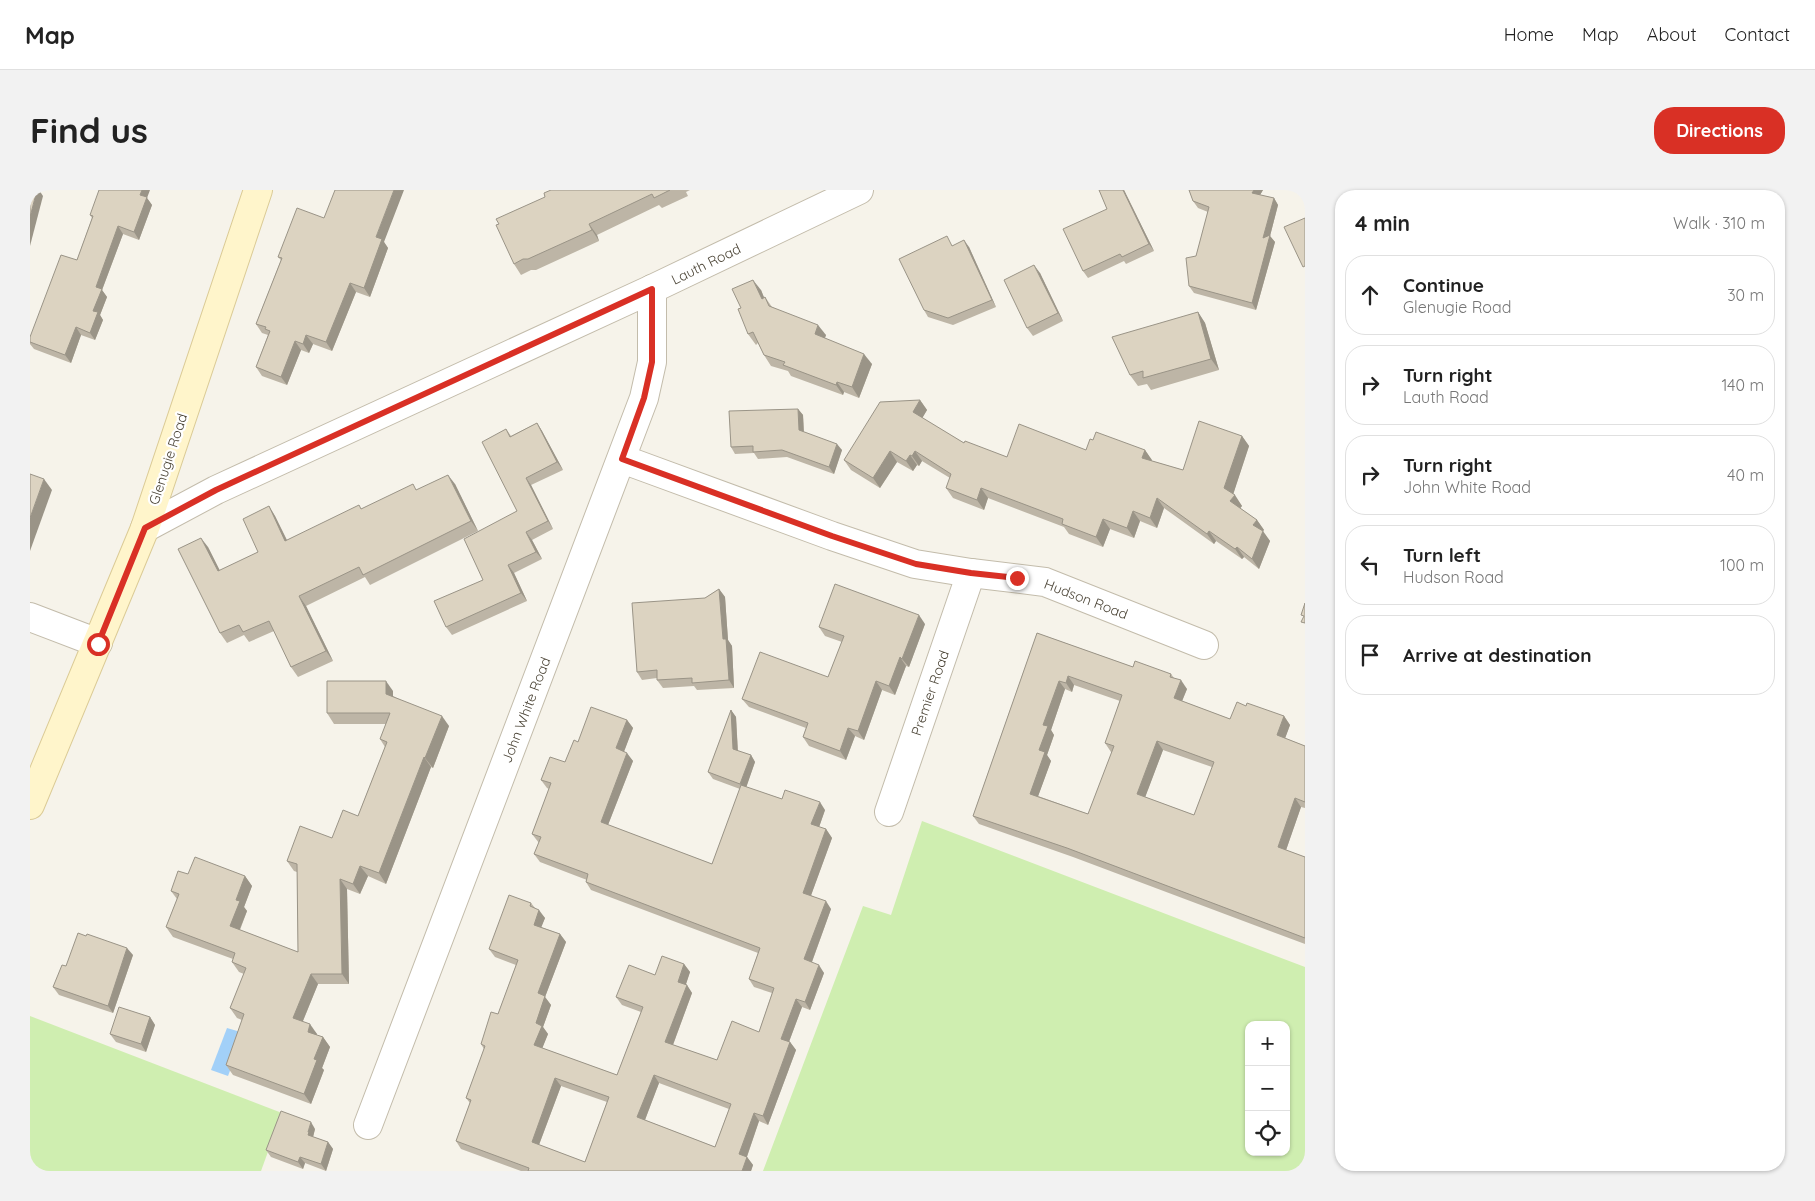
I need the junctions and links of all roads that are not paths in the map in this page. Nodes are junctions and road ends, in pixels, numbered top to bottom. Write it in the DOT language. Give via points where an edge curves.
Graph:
graph roads {
  1 [pos="258,190"];
  2 [pos="859,190"];
  3 [pos="652,289"];
  4 [pos="622,459"];
  5 [pos="145,528"];
  6 [pos="971,573"];
  7 [pos="30,617"];
  8 [pos="98,644"];
  9 [pos="1204,645"];
  10 [pos="30,805"];
  11 [pos="889,812"];
  12 [pos="368,1124"];
  1 -- 5 [label="street, Glenugie Road"];
  2 -- 3 [label="street, Lauth Road"];
  3 -- 4 [label="street, John White Road" via="652,362 644,398"];
  3 -- 5 [label="street, Lauth Road" via="216,490"];
  4 -- 6 [label="street, Hudson Road" via="916,564"];
  4 -- 12 [label="street, John White Road"];
  5 -- 8 [label="street, Glenugie Road"];
  6 -- 9 [label="street, Hudson Road" via="1045,582"];
  6 -- 11 [label="street, Premier Road"];
  7 -- 8 [label="street"];
  8 -- 10 [label="street, Glenugie Road"];
}
